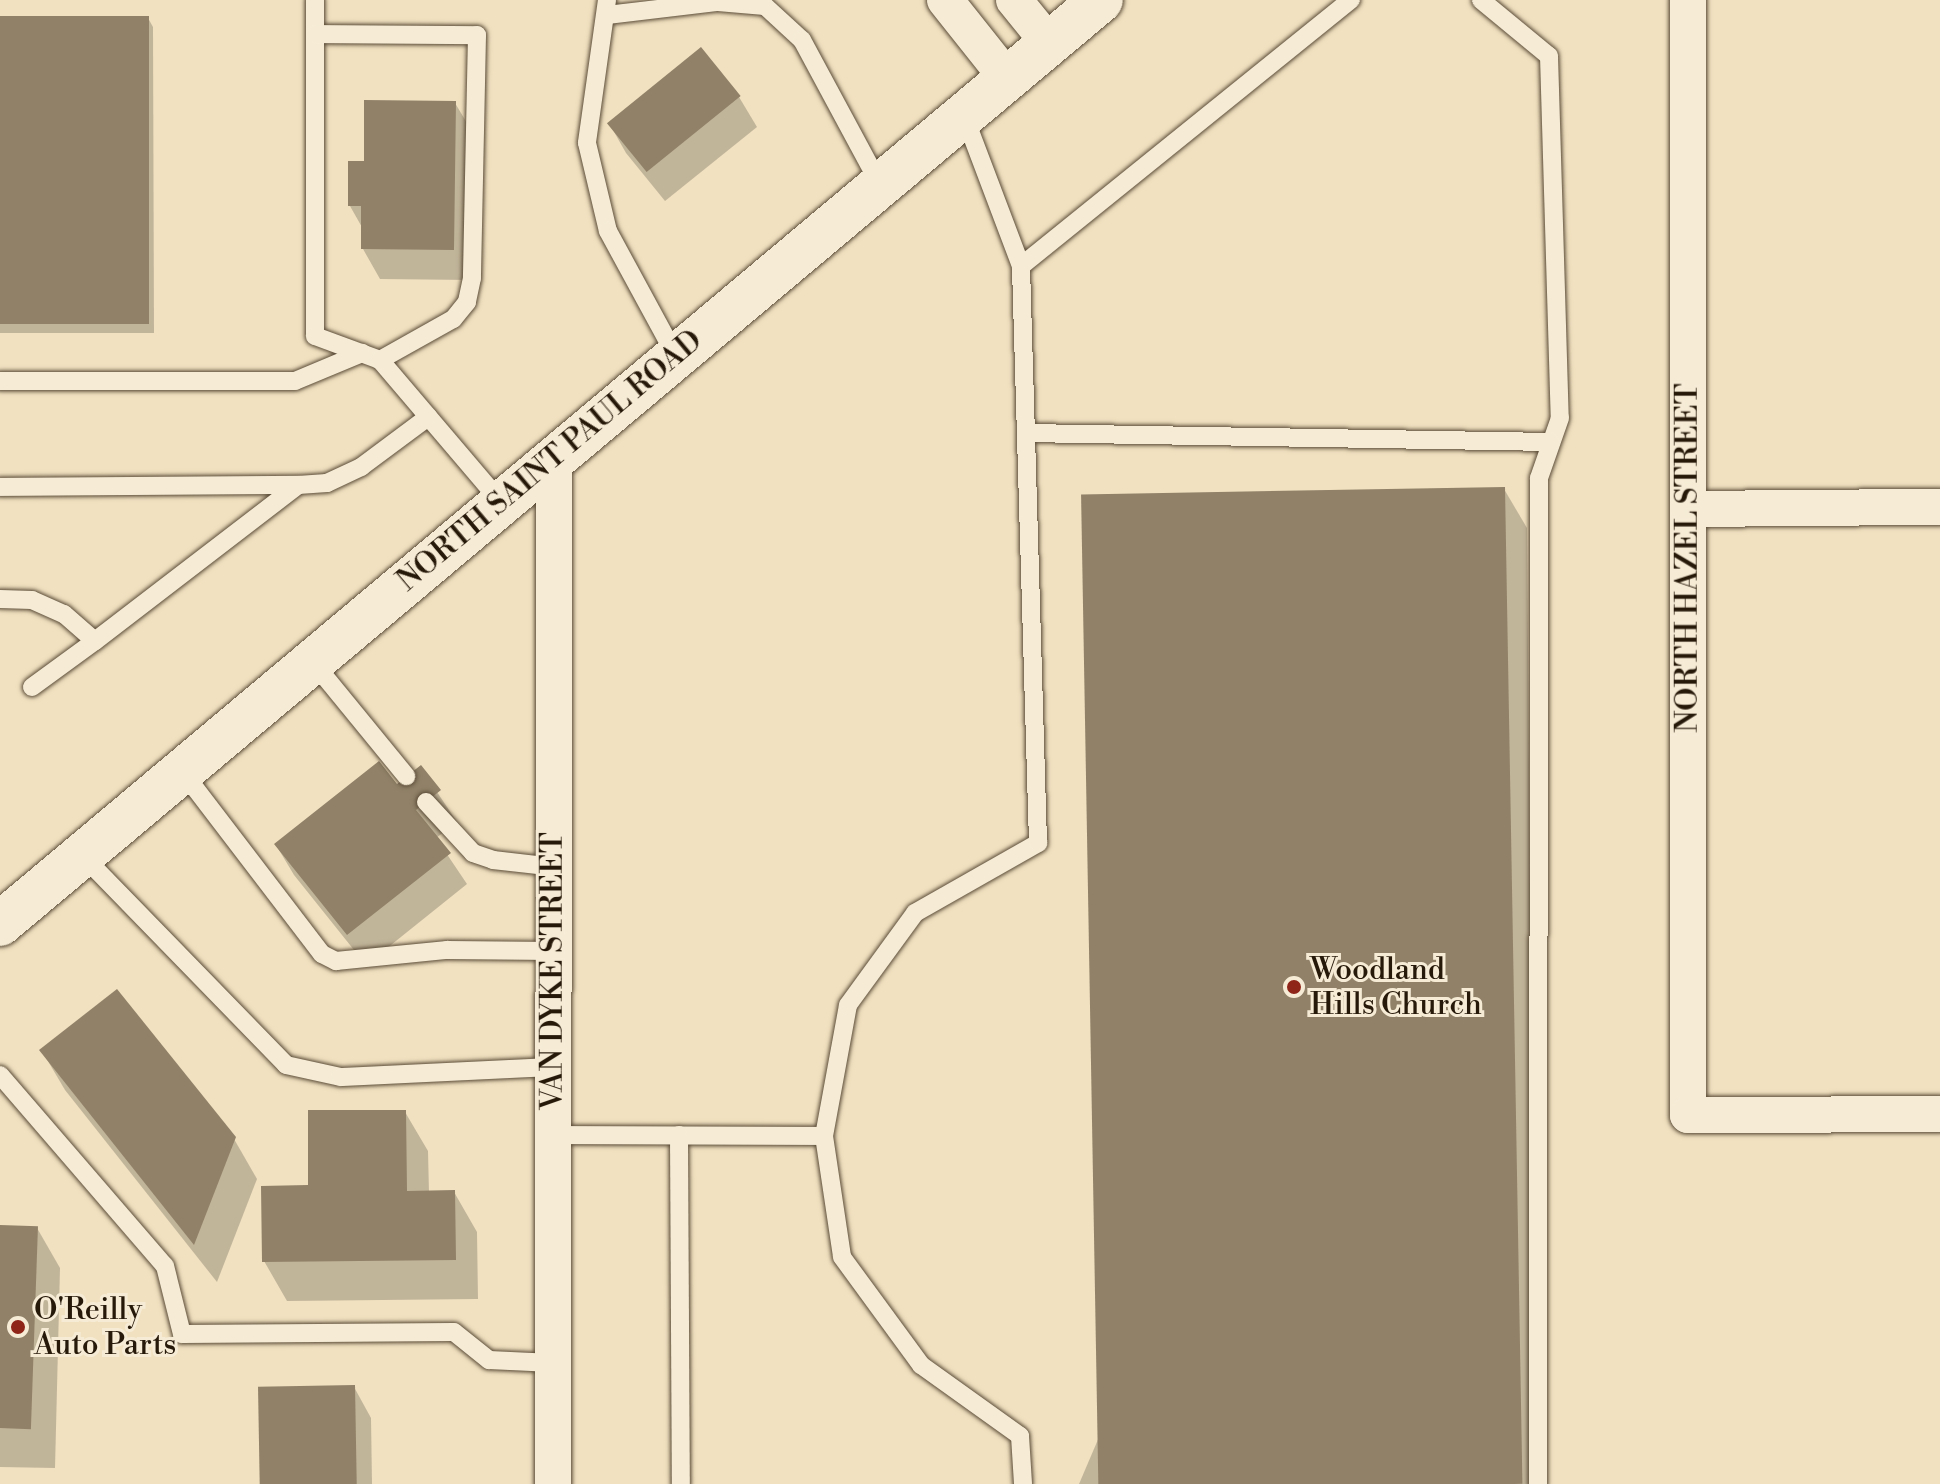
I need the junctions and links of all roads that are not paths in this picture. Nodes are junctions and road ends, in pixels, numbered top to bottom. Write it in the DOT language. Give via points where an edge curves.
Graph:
graph roads {
  1 [pos="315,0"];
  2 [pos="945,0"];
  3 [pos="1014,0"];
  4 [pos="1101,0"];
  5 [pos="1351,0"];
  6 [pos="1481,0"];
  7 [pos="1688,0"];
  8 [pos="607,8"];
  9 [pos="316,34"];
  10 [pos="1049,43"];
  11 [pos="1007,78"];
  12 [pos="964,115"];
  13 [pos="880,185"];
  14 [pos="1021,266"];
  15 [pos="371,356"];
  16 [pos="676,356"];
  17 [pos="0,381"];
  18 [pos="428,417"];
  19 [pos="1026,433"];
  20 [pos="1551,442"];
  21 [pos="554,458"];
  22 [pos="298,485"];
  23 [pos="0,487"];
  24 [pos="501,502"];
  25 [pos="1940,507"];
  26 [pos="1688,509"];
  27 [pos="0,599"];
  28 [pos="95,641"];
  29 [pos="312,661"];
  30 [pos="32,687"];
  31 [pos="182,771"];
  32 [pos="406,776"];
  33 [pos="426,802"];
  34 [pos="82,855"];
  35 [pos="554,867"];
  36 [pos="0,924"];
  37 [pos="553,951"];
  38 [pos="553,1067"];
  39 [pos="0,1075"];
  40 [pos="1940,1114"];
  41 [pos="553,1135"];
  42 [pos="679,1135"];
  43 [pos="824,1136"];
  44 [pos="553,1363"];
  45 [pos="553,1484"];
  46 [pos="681,1484"];
  47 [pos="1023,1484"];
  48 [pos="1538,1484"];
  1 -- 9 [label="lane"];
  2 -- 11 [label="street"];
  3 -- 10 [label="street"];
  4 -- 10 [label="street, NORTH SAINT PAUL ROAD"];
  5 -- 14 [label="lane"];
  6 -- 20 [label="lane" via="1549,56 1560,418"];
  7 -- 26 [label="street, NORTH HAZEL STREET"];
  8 -- 13 [label="lane" via="718,2 765,6 802,40"];
  8 -- 16 [label="lane" via="587,143 608,231"];
  9 -- 15 [label="lane" via="315,336"];
  9 -- 15 [label="lane" via="477,35 472,278 467,302 453,319"];
  10 -- 11 [label="street, NORTH SAINT PAUL ROAD"];
  11 -- 12 [label="street, NORTH SAINT PAUL ROAD"];
  12 -- 13 [label="street, NORTH SAINT PAUL ROAD"];
  12 -- 14 [label="lane"];
  13 -- 16 [label="street, NORTH SAINT PAUL ROAD"];
  14 -- 19 [label="lane"];
  15 -- 17 [label="lane" via="295,381"];
  15 -- 18 [label="lane"];
  16 -- 21 [label="street, NORTH SAINT PAUL ROAD"];
  18 -- 22 [label="lane" via="361,467 327,483"];
  18 -- 24 [label="lane"];
  19 -- 20 [label="lane"];
  19 -- 43 [label="lane" via="1038,843 915,913 848,1005"];
  20 -- 48 [label="lane" via="1539,478"];
  21 -- 24 [label="street, NORTH SAINT PAUL ROAD"];
  21 -- 35 [label="street, VAN DYKE STREET"];
  22 -- 23 [label="lane"];
  22 -- 28 [label="lane"];
  24 -- 29 [label="street, NORTH SAINT PAUL ROAD"];
  25 -- 26 [label="street"];
  26 -- 40 [label="street, NORTH HAZEL STREET" via="1688,1115"];
  27 -- 28 [label="lane" via="32,600 64,614"];
  28 -- 30 [label="lane"];
  29 -- 31 [label="street, NORTH SAINT PAUL ROAD"];
  29 -- 32 [label="lane"];
  31 -- 34 [label="street, NORTH SAINT PAUL ROAD"];
  31 -- 37 [label="lane" via="322,954 336,961 447,950"];
  33 -- 35 [label="lane" via="473,853"];
  34 -- 36 [label="street, NORTH SAINT PAUL ROAD"];
  34 -- 38 [label="lane" via="286,1065 341,1077"];
  35 -- 37 [label="street, VAN DYKE STREET"];
  37 -- 38 [label="street, VAN DYKE STREET"];
  38 -- 41 [label="street, VAN DYKE STREET"];
  39 -- 44 [label="lane" via="165,1266 182,1334 454,1332 489,1360"];
  41 -- 42 [label="lane"];
  41 -- 44 [label="street, VAN DYKE STREET"];
  42 -- 43 [label="lane"];
  42 -- 46 [label="lane"];
  43 -- 47 [label="lane" via="842,1257 921,1365 1020,1436"];
  44 -- 45 [label="street, VAN DYKE STREET"];
}
